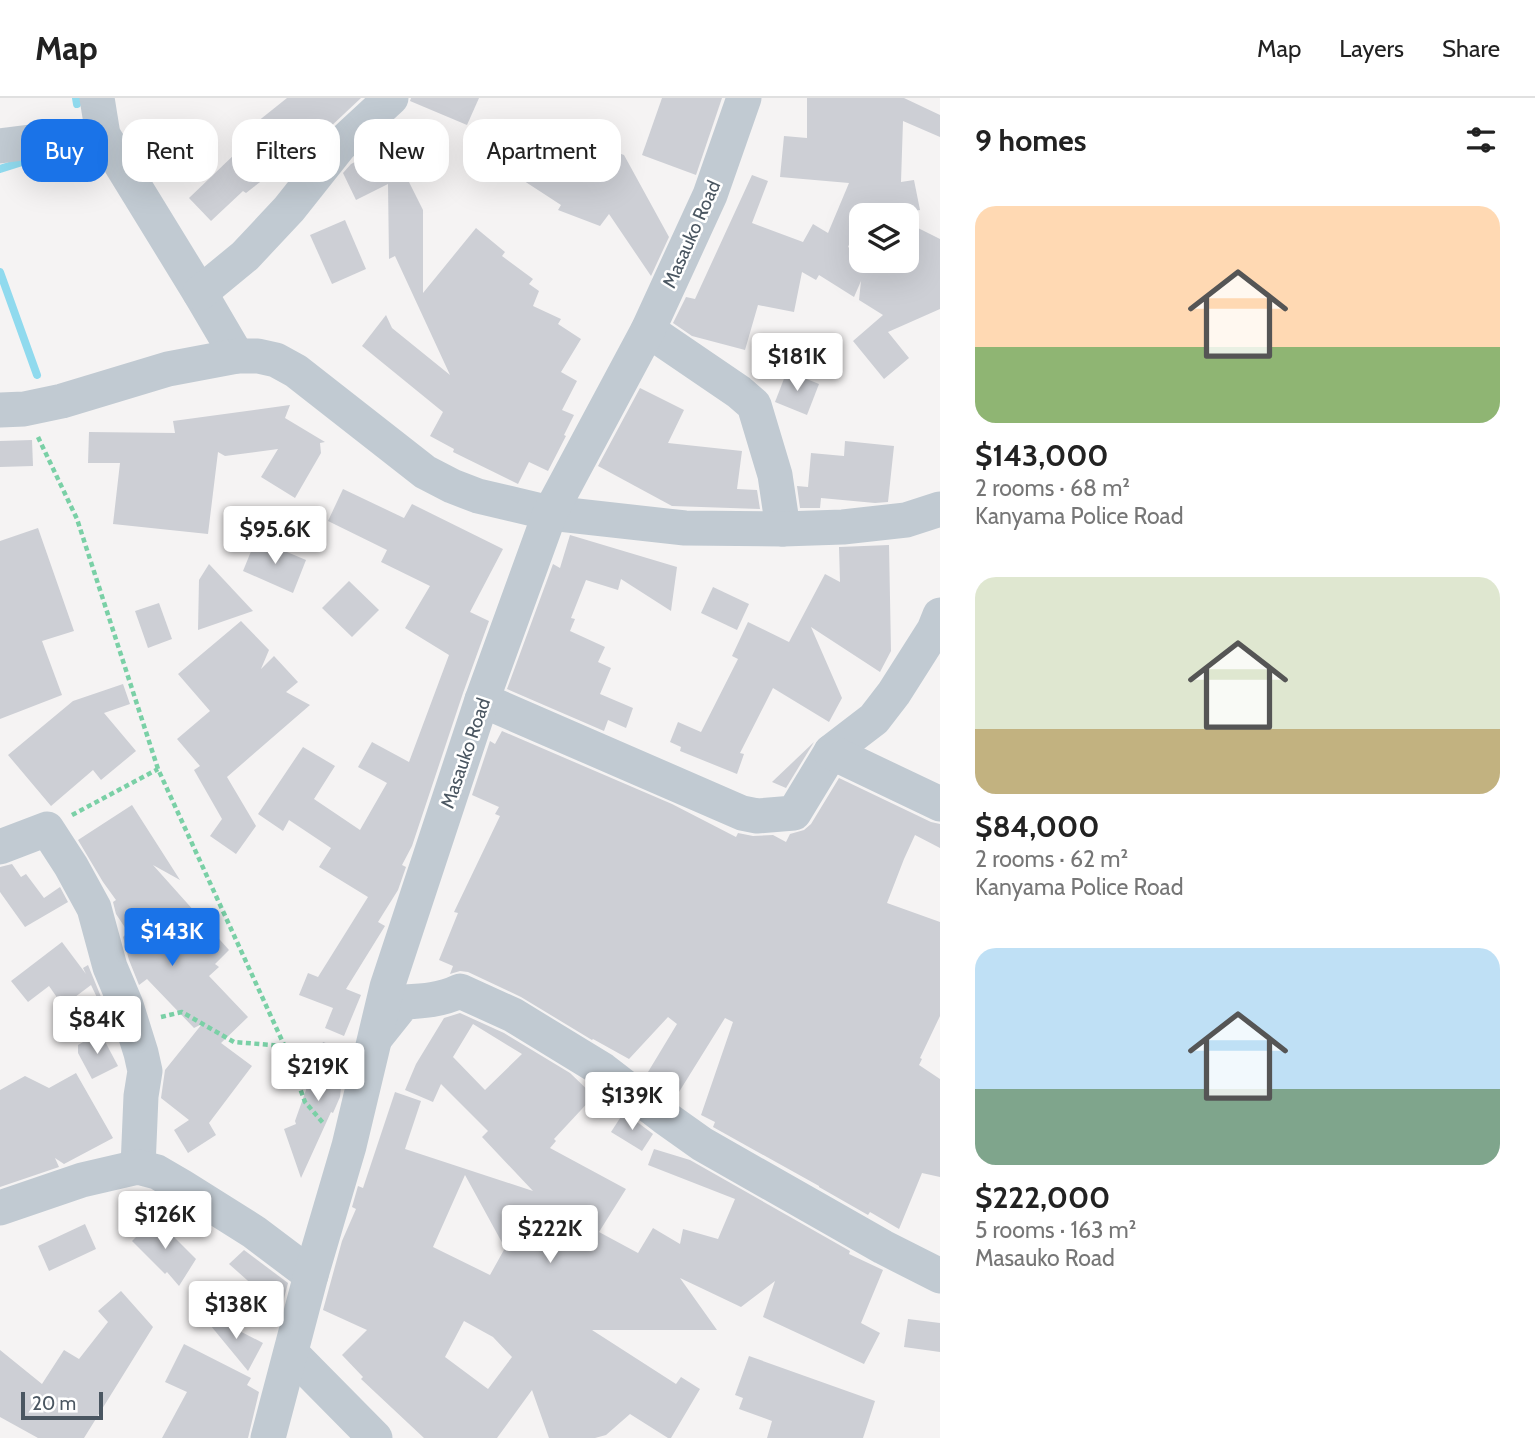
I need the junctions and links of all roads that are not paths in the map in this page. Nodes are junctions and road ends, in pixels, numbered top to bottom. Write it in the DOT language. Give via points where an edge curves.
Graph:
graph roads {
  1 [pos="97,98"];
  2 [pos="391,98"];
  3 [pos="744,98"];
  4 [pos="100,119"];
  5 [pos="21,143"];
  6 [pos="108,143"];
  7 [pos="0,146"];
  8 [pos="200,293"];
  9 [pos="648,330"];
  10 [pos="237,356"];
  11 [pos="12,410"];
  12 [pos="940,509"];
  13 [pos="550,513"];
  14 [pos="783,529"];
  15 [pos="938,625"];
  16 [pos="482,700"];
  17 [pos="831,751"];
  18 [pos="940,804"];
  19 [pos="0,847"];
  20 [pos="373,1041"];
  21 [pos="138,1167"];
  22 [pos="0,1208"];
  23 [pos="311,1275"];
  24 [pos="940,1276"];
  25 [pos="291,1353"];
  26 [pos="268,1438"];
  27 [pos="375,1438"];
  1 -- 4 [label="street"];
  2 -- 8 [label="street" via="339,146 245,256"];
  3 -- 9 [label="street, Masauko Road" via="710,195"];
  5 -- 7 [label="street"];
  6 -- 8 [label="street"];
  8 -- 10 [label="street"];
  9 -- 13 [label="street, Masauko Road"];
  9 -- 14 [label="street" via="754,405 775,475"];
  10 -- 11 [label="street"];
  10 -- 13 [label="street" via="276,360 296,371 425,472 452,486"];
  12 -- 14 [label="street" via="906,520"];
  13 -- 14 [label="street" via="685,528"];
  13 -- 16 [label="street, Masauko Road"];
  15 -- 17 [label="street" via="874,719"];
  16 -- 17 [label="street" via="757,816 794,813"];
  16 -- 20 [label="street, Masauko Road" via="400,945"];
  17 -- 18 [label="street"];
  19 -- 21 [label="street" via="47,829 94,908 145,1071"];
  20 -- 23 [label="street, Masauko Road" via="349,1146"];
  20 -- 24 [label="street" via="404,1002 460,992 513,1015 603,1070 702,1144"];
  21 -- 22 [label="street"];
  21 -- 23 [label="street" via="181,1186"];
  23 -- 25 [label="street, Masauko Road"];
  25 -- 26 [label="street, Masauko Road"];
  25 -- 27 [label="street"];
}
